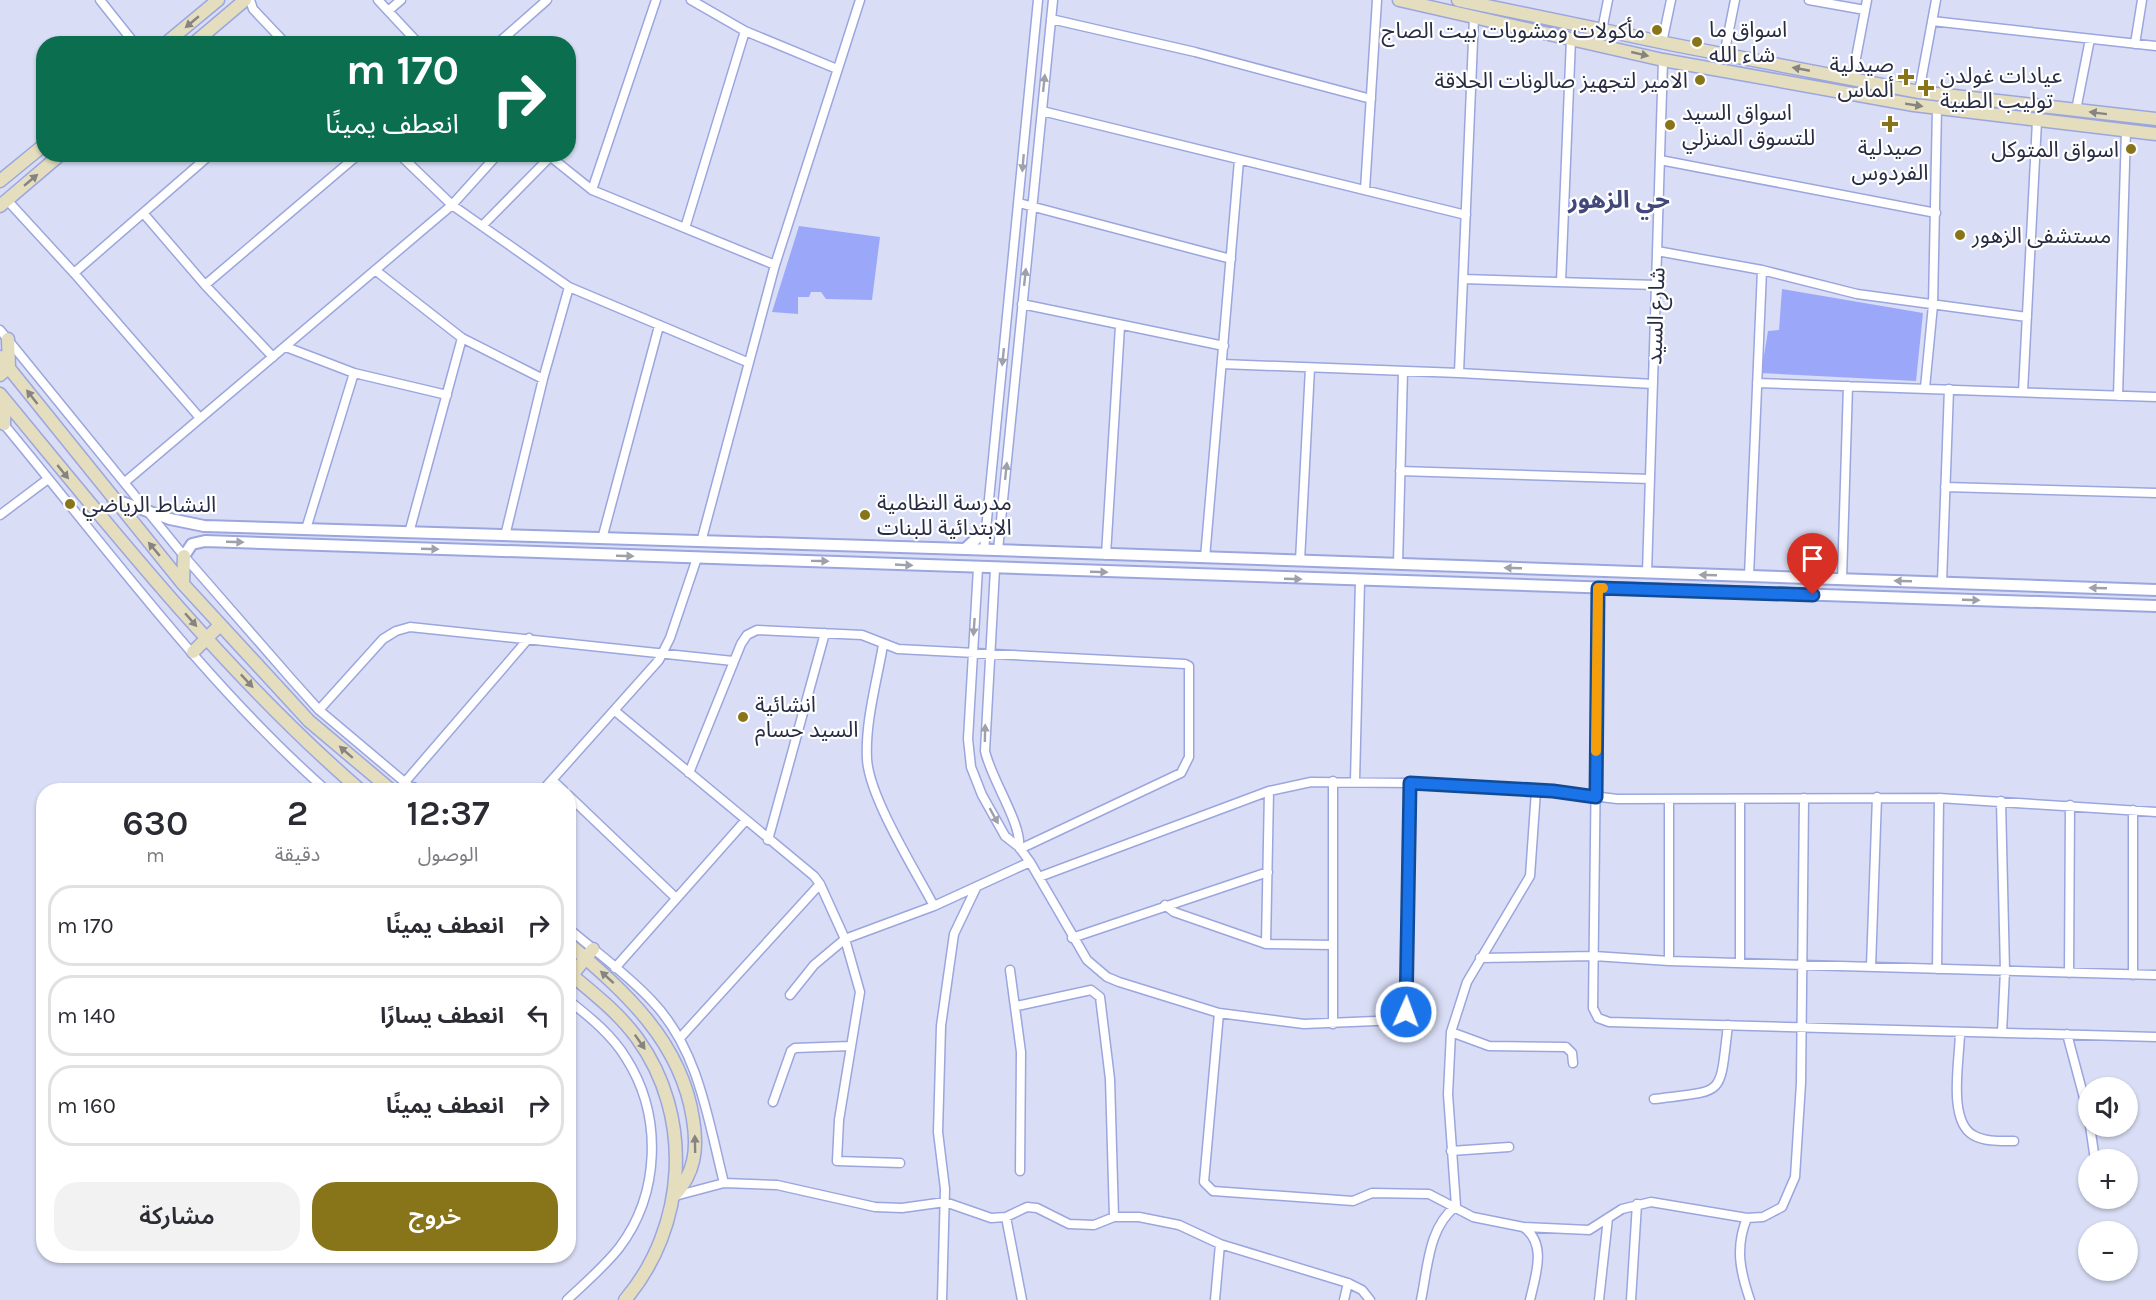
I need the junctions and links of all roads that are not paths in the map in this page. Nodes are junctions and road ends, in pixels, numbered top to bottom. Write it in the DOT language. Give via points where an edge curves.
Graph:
graph roads {
  1 [pos="100,0"];
  2 [pos="218,0"];
  3 [pos="244,0"];
  4 [pos="250,0"];
  5 [pos="378,0"];
  6 [pos="401,0"];
  7 [pos="547,0"];
  8 [pos="656,0"];
  9 [pos="691,0"];
  10 [pos="860,0"];
  11 [pos="1038,0"];
  12 [pos="1053,0"];
  13 [pos="1377,0"];
  14 [pos="1399,0"];
  15 [pos="1458,0"];
  16 [pos="1608,0"];
  17 [pos="1671,0"];
  18 [pos="1735,0"];
  19 [pos="1809,0"];
  20 [pos="1867,0"];
  21 [pos="1936,0"];
  22 [pos="2142,0"];
  23 [pos="1490,3"];
  24 [pos="1865,10"];
  25 [pos="388,11"];
  26 [pos="1474,17"];
  27 [pos="1051,19"];
  28 [pos="1932,21"];
  29 [pos="745,30"];
  30 [pos="1602,30"];
  31 [pos="129,36"];
  32 [pos="175,36"];
  33 [pos="202,36"];
  34 [pos="278,36"];
  35 [pos="411,36"];
  36 [pos="506,36"];
  37 [pos="1571,39"];
  38 [pos="2090,39"];
  39 [pos="1662,43"];
  40 [pos="2135,44"];
  41 [pos="2156,46"];
  42 [pos="1724,55"];
  43 [pos="1663,60"];
  44 [pos="1770,63"];
  45 [pos="837,69"];
  46 [pos="1767,78"];
  47 [pos="1852,79"];
  48 [pos="1919,92"];
  49 [pos="1371,99"];
  50 [pos="1937,108"];
  51 [pos="2076,110"];
  52 [pos="1042,111"];
  53 [pos="2156,119"];
  54 [pos="2037,121"];
  55 [pos="2126,131"];
  56 [pos="2156,134"];
  57 [pos="36,152"];
  58 [pos="1239,160"];
  59 [pos="1660,160"];
  60 [pos="52,162"];
  61 [pos="202,162"];
  62 [pos="350,162"];
  63 [pos="407,162"];
  64 [pos="491,162"];
  65 [pos="543,162"];
  66 [pos="557,162"];
  67 [pos="0,181"];
  68 [pos="592,190"];
  69 [pos="1365,190"];
  70 [pos="3,203"];
  71 [pos="1019,203"];
  72 [pos="452,204"];
  73 [pos="1032,207"];
  74 [pos="1936,213"];
  75 [pos="144,214"];
  76 [pos="1466,215"];
  77 [pos="482,226"];
  78 [pos="685,228"];
  79 [pos="1657,251"];
  80 [pos="1231,259"];
  81 [pos="775,265"];
  82 [pos="375,270"];
  83 [pos="1761,270"];
  84 [pos="75,273"];
  85 [pos="1463,279"];
  86 [pos="1561,282"];
  87 [pos="205,285"];
  88 [pos="1656,285"];
  89 [pos="569,287"];
  90 [pos="1022,304"];
  91 [pos="1933,305"];
  92 [pos="2027,317"];
  93 [pos="659,326"];
  94 [pos="1120,326"];
  95 [pos="4,335"];
  96 [pos="298,336"];
  97 [pos="462,338"];
  98 [pos="1224,346"];
  99 [pos="286,347"];
  100 [pos="0,357"];
  101 [pos="273,357"];
  102 [pos="310,357"];
  103 [pos="747,362"];
  104 [pos="1222,364"];
  105 [pos="1310,368"];
  106 [pos="4,371"];
  107 [pos="1403,371"];
  108 [pos="354,373"];
  109 [pos="1459,374"];
  110 [pos="543,379"];
  111 [pos="1757,383"];
  112 [pos="1653,384"];
  113 [pos="1848,386"];
  114 [pos="1925,388"];
  115 [pos="1949,389"];
  116 [pos="2023,392"];
  117 [pos="447,395"];
  118 [pos="2118,396"];
  119 [pos="2,397"];
  120 [pos="2156,397"];
  121 [pos="200,418"];
  122 [pos="2,422"];
  123 [pos="1400,471"];
  124 [pos="48,479"];
  125 [pos="1650,479"];
  126 [pos="125,482"];
  127 [pos="101,485"];
  128 [pos="1945,487"];
  129 [pos="2156,494"];
  130 [pos="84,497"];
  131 [pos="112,498"];
  132 [pos="148,510"];
  133 [pos="0,515"];
  134 [pos="282,528"];
  135 [pos="306,529"];
  136 [pos="986,530"];
  137 [pos="409,533"];
  138 [pos="505,536"];
  139 [pos="602,539"];
  140 [pos="701,543"];
  141 [pos="281,544"];
  142 [pos="846,547"];
  143 [pos="965,549"];
  144 [pos="984,550"];
  145 [pos="998,550"];
  146 [pos="1106,555"];
  147 [pos="184,556"];
  148 [pos="697,558"];
  149 [pos="1205,558"];
  150 [pos="1300,561"];
  151 [pos="845,562"];
  152 [pos="1398,564"];
  153 [pos="1436,565"];
  154 [pos="978,568"];
  155 [pos="995,569"];
  156 [pos="1647,573"];
  157 [pos="1749,576"];
  158 [pos="1842,579"];
  159 [pos="1360,581"];
  160 [pos="1941,582"];
  161 [pos="1434,583"];
  162 [pos="183,584"];
  163 [pos="2005,584"];
  164 [pos="1598,588"];
  165 [pos="2156,590"];
  166 [pos="2005,601"];
  167 [pos="2156,606"];
  168 [pos="220,624"];
  169 [pos="825,633"];
  170 [pos="207,638"];
  171 [pos="529,638"];
  172 [pos="883,645"];
  173 [pos="194,652"];
  174 [pos="664,653"];
  175 [pos="972,654"];
  176 [pos="989,656"];
  177 [pos="733,661"];
  178 [pos="319,710"];
  179 [pos="615,711"];
  180 [pos="688,773"];
  181 [pos="552,780"];
  182 [pos="1332,781"];
  183 [pos="1355,781"];
  184 [pos="319,783"];
  185 [pos="352,783"];
  186 [pos="383,783"];
  187 [pos="405,783"];
  188 [pos="415,783"];
  189 [pos="549,783"];
  190 [pos="555,783"];
  191 [pos="1410,783"];
  192 [pos="1269,790"];
  193 [pos="1536,790"];
  194 [pos="1596,797"];
  195 [pos="1877,797"];
  196 [pos="1804,798"];
  197 [pos="1939,798"];
  198 [pos="1670,799"];
  199 [pos="1740,799"];
  200 [pos="2001,801"];
  201 [pos="576,803"];
  202 [pos="2070,806"];
  203 [pos="2133,810"];
  204 [pos="2156,812"];
  205 [pos="745,821"];
  206 [pos="768,840"];
  207 [pos="1020,848"];
  208 [pos="1029,862"];
  209 [pos="1268,872"];
  210 [pos="1039,877"];
  211 [pos="820,884"];
  212 [pos="976,888"];
  213 [pos="676,898"];
  214 [pos="1165,905"];
  215 [pos="934,906"];
  216 [pos="576,937"];
  217 [pos="1072,938"];
  218 [pos="845,939"];
  219 [pos="1266,944"];
  220 [pos="1333,945"];
  221 [pos="576,947"];
  222 [pos="590,954"];
  223 [pos="1594,956"];
  224 [pos="1480,958"];
  225 [pos="1669,961"];
  226 [pos="1740,963"];
  227 [pos="1804,965"];
  228 [pos="576,967"];
  229 [pos="1870,967"];
  230 [pos="615,968"];
  231 [pos="1937,969"];
  232 [pos="1010,970"];
  233 [pos="2005,971"];
  234 [pos="2069,973"];
  235 [pos="2133,975"];
  236 [pos="2156,975"];
  237 [pos="576,978"];
  238 [pos="790,994"];
  239 [pos="1017,1006"];
  240 [pos="576,1007"];
  241 [pos="1219,1013"];
  242 [pos="1333,1024"];
  243 [pos="1728,1025"];
  244 [pos="1803,1028"];
  245 [pos="1451,1032"];
  246 [pos="1960,1032"];
  247 [pos="2002,1033"];
  248 [pos="2067,1034"];
  249 [pos="2156,1036"];
  250 [pos="680,1038"];
  251 [pos="850,1046"];
  252 [pos="1573,1063"];
  253 [pos="2078,1077"];
  254 [pos="1654,1099"];
  255 [pos="773,1102"];
  256 [pos="2014,1141"];
  257 [pos="1509,1147"];
  258 [pos="1451,1151"];
  259 [pos="900,1163"];
  260 [pos="1020,1171"];
  261 [pos="724,1183"];
  262 [pos="674,1196"];
  263 [pos="945,1202"];
  264 [pos="1637,1204"];
  265 [pos="1456,1206"];
  266 [pos="1006,1217"];
  267 [pos="1114,1217"];
  268 [pos="1608,1218"];
  269 [pos="1747,1218"];
  270 [pos="1523,1227"];
  271 [pos="1220,1244"];
  272 [pos="1348,1283"];
  273 [pos="567,1300"];
  274 [pos="625,1300"];
  275 [pos="942,1300"];
  276 [pos="1022,1300"];
  277 [pos="1215,1300"];
  278 [pos="1344,1300"];
  279 [pos="1370,1300"];
  280 [pos="1421,1300"];
  281 [pos="1530,1300"];
  282 [pos="1599,1300"];
  283 [pos="1631,1300"];
  284 [pos="1750,1300"];
  1 -- 31 [label="street"];
  2 -- 32 [label="main road, one-way"];
  3 -- 33 [label="main road"];
  4 -- 34 [label="street" via="253,9"];
  5 -- 25 [label="street"];
  6 -- 25 [label="street"];
  7 -- 36 [label="street"];
  8 -- 68 [label="street"];
  9 -- 29 [label="street"];
  10 -- 45 [label="street"];
  11 -- 71 [label="street, one-way"];
  12 -- 27 [label="street"];
  13 -- 49 [label="street"];
  14 -- 26 [label="main road"];
  15 -- 23 [label="main road"];
  16 -- 30 [label="street"];
  17 -- 39 [label="street"];
  18 -- 42 [label="street"];
  19 -- 24 [label="street"];
  20 -- 24 [label="street"];
  21 -- 28 [label="street"];
  22 -- 40 [label="street"];
  23 -- 30 [label="main road"];
  24 -- 47 [label="street"];
  25 -- 35 [label="street"];
  26 -- 37 [label="main road"];
  26 -- 76 [label="street"];
  27 -- 49 [label="street"];
  52 -- 27 [label="street, one-way"];
  28 -- 38 [label="street"];
  28 -- 48 [label="street"];
  29 -- 45 [label="street"];
  29 -- 78 [label="street"];
  30 -- 39 [label="main road"];
  37 -- 43 [label="main road, one-way"];
  37 -- 86 [label="street"];
  38 -- 40 [label="street"];
  38 -- 51 [label="street"];
  39 -- 42 [label="main road"];
  40 -- 41 [label="street"];
  42 -- 44 [label="main road"];
  43 -- 46 [label="main road"];
  43 -- 59 [label="street, شارع السيد"];
  44 -- 46 [label="main road"];
  47 -- 44 [label="main road, one-way"];
  45 -- 81 [label="street"];
  46 -- 50 [label="main road, one-way"];
  47 -- 48 [label="main road"];
  48 -- 51 [label="main road"];
  49 -- 69 [label="street"];
  50 -- 54 [label="main road"];
  50 -- 74 [label="street"];
  53 -- 51 [label="main road, one-way"];
  52 -- 58 [label="street"];
  52 -- 73 [label="street"];
  54 -- 55 [label="main road"];
  54 -- 92 [label="street"];
  55 -- 56 [label="main road"];
  55 -- 118 [label="street"];
  57 -- 67 [label="main road"];
  58 -- 69 [label="street"];
  58 -- 80 [label="street"];
  59 -- 74 [label="street"];
  59 -- 79 [label="street, شارع السيد"];
  70 -- 60 [label="main road, one-way"];
  61 -- 75 [label="street"];
  62 -- 87 [label="street"];
  63 -- 72 [label="street"];
  64 -- 72 [label="street"];
  65 -- 77 [label="street"];
  66 -- 68 [label="street"];
  68 -- 78 [label="street"];
  69 -- 76 [label="street"];
  70 -- 84 [label="street"];
  71 -- 73 [label="street"];
  71 -- 136 [label="street, one-way"];
  72 -- 77 [label="street"];
  72 -- 82 [label="street"];
  73 -- 80 [label="street"];
  90 -- 73 [label="street, one-way"];
  74 -- 91 [label="street"];
  75 -- 84 [label="street"];
  75 -- 87 [label="street"];
  76 -- 85 [label="street"];
  77 -- 89 [label="street"];
  78 -- 81 [label="street"];
  79 -- 83 [label="street"];
  79 -- 88 [label="street, شارع السيد"];
  80 -- 98 [label="street"];
  81 -- 103 [label="street"];
  82 -- 96 [label="street"];
  82 -- 97 [label="street"];
  83 -- 91 [label="street" via="1857,294"];
  83 -- 111 [label="street"];
  84 -- 121 [label="street"];
  85 -- 86 [label="street"];
  85 -- 109 [label="street"];
  86 -- 88 [label="street"];
  87 -- 101 [label="street"];
  88 -- 112 [label="street, شارع السيد"];
  89 -- 93 [label="street"];
  89 -- 110 [label="street"];
  90 -- 94 [label="street"];
  145 -- 90 [label="street, one-way"];
  91 -- 92 [label="street"];
  91 -- 114 [label="street"];
  92 -- 116 [label="street"];
  93 -- 103 [label="street"];
  93 -- 139 [label="street"];
  94 -- 98 [label="street"];
  94 -- 146 [label="street"];
  95 -- 106 [label="main road"];
  95 -- 126 [label="street"];
  96 -- 99 [label="street"];
  96 -- 102 [label="street"];
  97 -- 110 [label="street"];
  97 -- 117 [label="street"];
  98 -- 104 [label="street"];
  99 -- 101 [label="street"];
  99 -- 102 [label="street"];
  100 -- 106 [label="main road"];
  101 -- 121 [label="street"];
  102 -- 108 [label="street"];
  103 -- 140 [label="street"];
  104 -- 105 [label="street"];
  104 -- 149 [label="street"];
  105 -- 107 [label="street"];
  105 -- 150 [label="street"];
  127 -- 106 [label="main road, one-way"];
  107 -- 109 [label="street"];
  107 -- 123 [label="street"];
  108 -- 117 [label="street"];
  108 -- 135 [label="street"];
  109 -- 112 [label="street"];
  110 -- 138 [label="street"];
  111 -- 113 [label="street"];
  111 -- 157 [label="street"];
  112 -- 125 [label="street, شارع السيد"];
  113 -- 114 [label="street"];
  113 -- 158 [label="street"];
  114 -- 115 [label="street"];
  115 -- 116 [label="street"];
  115 -- 128 [label="street"];
  116 -- 118 [label="street"];
  117 -- 137 [label="street"];
  118 -- 120 [label="street"];
  119 -- 122 [label="main road"];
  119 -- 130 [label="main road, one-way"];
  121 -- 126 [label="street"];
  122 -- 124 [label="street"];
  123 -- 125 [label="street"];
  123 -- 152 [label="street"];
  124 -- 133 [label="street"];
  124 -- 173 [label="street"];
  125 -- 156 [label="street, شارع السيد"];
  126 -- 132 [label="street"];
  127 -- 130 [label="main road"];
  127 -- 131 [label="main road"];
  128 -- 129 [label="street"];
  128 -- 160 [label="street"];
  130 -- 170 [label="main road, one-way"];
  131 -- 132 [label="street"];
  162 -- 131 [label="main road, one-way"];
  132 -- 134 [label="street" via="193,525"];
  132 -- 147 [label="street"];
  134 -- 135 [label="street"];
  134 -- 141 [label="street"];
  135 -- 137 [label="street"];
  136 -- 143 [label="street"];
  136 -- 144 [label="street"];
  137 -- 138 [label="street"];
  138 -- 139 [label="street"];
  139 -- 140 [label="street"];
  140 -- 142 [label="street"];
  147 -- 141 [label="street, one-way" via="198,542"];
  141 -- 148 [label="street, one-way"];
  142 -- 143 [label="street"];
  142 -- 151 [label="street"];
  143 -- 144 [label="street"];
  144 -- 145 [label="street"];
  145 -- 146 [label="street"];
  146 -- 149 [label="street"];
  147 -- 162 [label="main road"];
  147 -- 178 [label="street"];
  148 -- 151 [label="street, one-way"];
  148 -- 174 [label="street"];
  149 -- 150 [label="street"];
  150 -- 152 [label="street"];
  151 -- 154 [label="street, one-way"];
  152 -- 153 [label="street"];
  156 -- 153 [label="street, one-way"];
  153 -- 161 [label="street" via="1439,573"];
  154 -- 155 [label="street"];
  154 -- 175 [label="street, one-way"];
  155 -- 159 [label="street, one-way"];
  155 -- 176 [label="street"];
  157 -- 156 [label="street, one-way"];
  157 -- 158 [label="street"];
  160 -- 158 [label="street, one-way"];
  159 -- 161 [label="street"];
  159 -- 183 [label="street"];
  160 -- 163 [label="street"];
  161 -- 164 [label="street"];
  162 -- 168 [label="main road"];
  165 -- 163 [label="street, one-way"];
  163 -- 166 [label="street"];
  164 -- 166 [label="street, one-way"];
  164 -- 194 [label="street"];
  166 -- 167 [label="street"];
  168 -- 170 [label="main road"];
  186 -- 168 [label="main road, one-way" via="309,721"];
  169 -- 172 [label="street" via="867,636"];
  169 -- 177 [label="street" via="757,630 744,639"];
  169 -- 206 [label="street"];
  170 -- 173 [label="main road"];
  170 -- 185 [label="main road, one-way" via="290,727"];
  171 -- 174 [label="street"];
  171 -- 178 [label="street" via="410,627 396,631 383,639"];
  171 -- 188 [label="street"];
  172 -- 175 [label="street"];
  172 -- 215 [label="street" via="868,734 868,771 876,795"];
  173 -- 184 [label="street" via="274,741"];
  174 -- 177 [label="street"];
  174 -- 179 [label="street"];
  175 -- 176 [label="street"];
  175 -- 207 [label="street, one-way" via="968,738 971,767 1005,836"];
  207 -- 176 [label="street, one-way" via="1018,833 992,775 986,751"];
  176 -- 207 [label="street" via="1185,664 1191,669 1189,757 1181,773"];
  177 -- 180 [label="street"];
  178 -- 187 [label="street"];
  179 -- 180 [label="street"];
  179 -- 181 [label="street"];
  180 -- 205 [label="street"];
  181 -- 189 [label="street"];
  181 -- 190 [label="street"];
  182 -- 183 [label="street"];
  182 -- 192 [label="street"];
  182 -- 220 [label="street"];
  183 -- 191 [label="street"];
  191 -- 193 [label="street"];
  191 -- 242 [label="street" via="1406,1012 1394,1021"];
  192 -- 209 [label="street"];
  192 -- 210 [label="street"];
  193 -- 194 [label="street"];
  193 -- 224 [label="street" via="1530,876"];
  194 -- 198 [label="street"];
  194 -- 223 [label="street"];
  195 -- 196 [label="street"];
  195 -- 197 [label="street"];
  195 -- 229 [label="street"];
  196 -- 199 [label="street"];
  196 -- 227 [label="street"];
  197 -- 200 [label="street"];
  197 -- 231 [label="street"];
  198 -- 199 [label="street"];
  198 -- 225 [label="street"];
  199 -- 226 [label="street"];
  200 -- 202 [label="street"];
  200 -- 233 [label="street"];
  201 -- 213 [label="street"];
  202 -- 203 [label="street"];
  202 -- 234 [label="street"];
  203 -- 204 [label="street"];
  203 -- 235 [label="street"];
  205 -- 206 [label="street"];
  205 -- 213 [label="street"];
  206 -- 211 [label="street"];
  207 -- 208 [label="street"];
  208 -- 210 [label="street"];
  208 -- 212 [label="street"];
  209 -- 214 [label="street"];
  209 -- 219 [label="street"];
  210 -- 217 [label="street"];
  211 -- 218 [label="street"];
  211 -- 250 [label="street"];
  212 -- 215 [label="street"];
  212 -- 263 [label="street" via="954,934 941,1026 938,1132"];
  213 -- 230 [label="street"];
  214 -- 217 [label="street"];
  214 -- 219 [label="street" via="1174,912"];
  215 -- 218 [label="street"];
  216 -- 222 [label="street"];
  217 -- 241 [label="street" via="1087,960 1107,977 1152,995"];
  218 -- 238 [label="street" via="814,965"];
  218 -- 251 [label="street" via="860,992"];
  219 -- 220 [label="street"];
  220 -- 242 [label="street"];
  221 -- 222 [label="main road"];
  222 -- 228 [label="main road"];
  222 -- 230 [label="street"];
  262 -- 222 [label="main road, one-way" via="686,1181 696,1154 690,1100 683,1077 654,1026"];
  223 -- 224 [label="street"];
  223 -- 225 [label="street"];
  223 -- 243 [label="street" via="1593,1008 1603,1021"];
  224 -- 245 [label="street" via="1467,982"];
  225 -- 226 [label="street"];
  226 -- 227 [label="street"];
  227 -- 229 [label="street"];
  227 -- 244 [label="street"];
  229 -- 231 [label="street"];
  230 -- 250 [label="street" via="651,999"];
  231 -- 233 [label="street"];
  232 -- 239 [label="street"];
  233 -- 234 [label="street"];
  233 -- 247 [label="street"];
  234 -- 235 [label="street"];
  235 -- 236 [label="street"];
  237 -- 262 [label="main road, one-way" via="628,1026 660,1077 675,1136"];
  239 -- 260 [label="street" via="1022,1052"];
  239 -- 267 [label="street" via="1091,990 1100,997 1110,1079"];
  240 -- 273 [label="street" via="601,1027 631,1067 649,1114 652,1154 646,1194 630,1230 606,1263"];
  241 -- 242 [label="street" via="1276,1022"];
  241 -- 265 [label="street" via="1204,1182 1207,1188 1353,1201 1372,1193 1414,1192"];
  243 -- 244 [label="street"];
  243 -- 254 [label="street" via="1718,1085 1708,1092"];
  244 -- 246 [label="street"];
  244 -- 269 [label="street" via="1795,1177 1782,1207 1763,1217"];
  245 -- 252 [label="street" via="1489,1046 1566,1047 1572,1053"];
  245 -- 258 [label="street"];
  246 -- 247 [label="street"];
  246 -- 256 [label="street" via="1960,1121 1972,1135 1982,1139"];
  247 -- 248 [label="street"];
  248 -- 249 [label="street"];
  248 -- 253 [label="street"];
  250 -- 261 [label="street" via="697,1079"];
  251 -- 255 [label="street" via="795,1048"];
  251 -- 259 [label="street" via="837,1161"];
  257 -- 258 [label="street"];
  258 -- 265 [label="street"];
  261 -- 262 [label="street"];
  261 -- 263 [label="street" via="784,1185 888,1209"];
  262 -- 274 [label="main road" via="656,1254"];
  263 -- 266 [label="street" via="984,1217"];
  263 -- 275 [label="street"];
  264 -- 268 [label="street"];
  264 -- 269 [label="street" via="1658,1202"];
  264 -- 283 [label="street"];
  265 -- 270 [label="street" via="1482,1220"];
  265 -- 280 [label="street" via="1436,1230"];
  266 -- 267 [label="street" via="1027,1207 1069,1224 1094,1225"];
  266 -- 276 [label="street"];
  267 -- 271 [label="street" via="1139,1217 1179,1225"];
  268 -- 270 [label="street" via="1589,1230"];
  268 -- 282 [label="street"];
  269 -- 284 [label="street" via="1739,1258"];
  270 -- 281 [label="street" via="1535,1239 1538,1256"];
  271 -- 272 [label="street"];
  271 -- 277 [label="street"];
  272 -- 278 [label="street"];
  272 -- 279 [label="street" via="1362,1290"];
}
